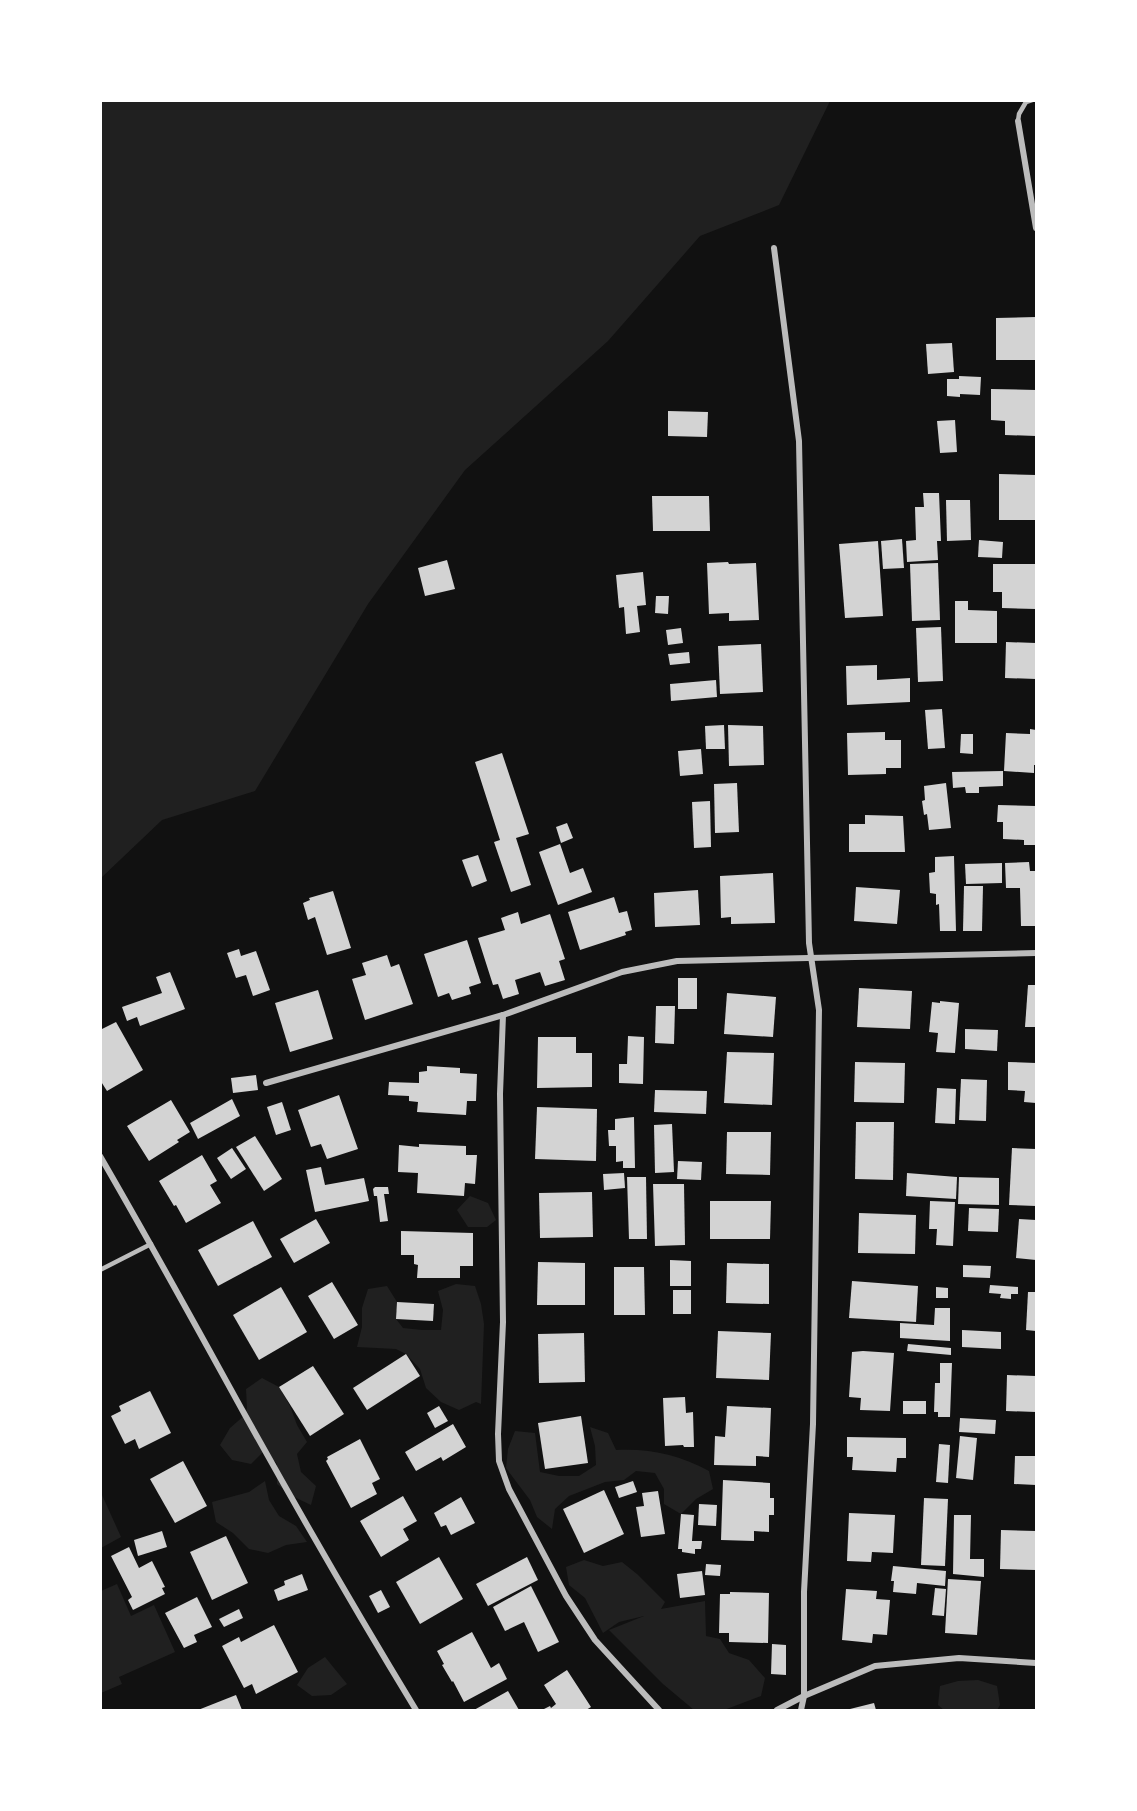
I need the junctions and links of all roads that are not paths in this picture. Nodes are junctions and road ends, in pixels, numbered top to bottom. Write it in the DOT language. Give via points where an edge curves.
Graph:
graph roads {
  1 [pos="1032,100"];
  2 [pos="1018,122"];
  3 [pos="1036,228"];
  4 [pos="774,248"];
  5 [pos="1036,953"];
  6 [pos="812,959"];
  7 [pos="503,1015"];
  8 [pos="266,1083"];
  9 [pos="100,1156"];
  10 [pos="152,1244"];
  11 [pos="100,1270"];
  12 [pos="1036,1663"];
  13 [pos="804,1696"];
  14 [pos="416,1710"];
  15 [pos="659,1710"];
  16 [pos="777,1710"];
  17 [pos="801,1710"];
  1 -- 2 [label="lane" via="1026,102"];
  2 -- 3 [label="street"];
  4 -- 6 [label="street" via="799,441"];
  5 -- 6 [label="street"];
  6 -- 7 [label="street" via="677,961 622,972"];
  6 -- 13 [label="street" via="819,1010 813,1424 804,1592"];
  7 -- 8 [label="street"];
  7 -- 15 [label="street" via="500,1461 509,1489 566,1596 595,1640"];
  9 -- 10 [label="street"];
  10 -- 11 [label="lane"];
  10 -- 14 [label="street" via="348,1599"];
  12 -- 13 [label="street" via="959,1658 875,1666"];
  13 -- 16 [label="street"];
  13 -- 17 [label="street"];
}
